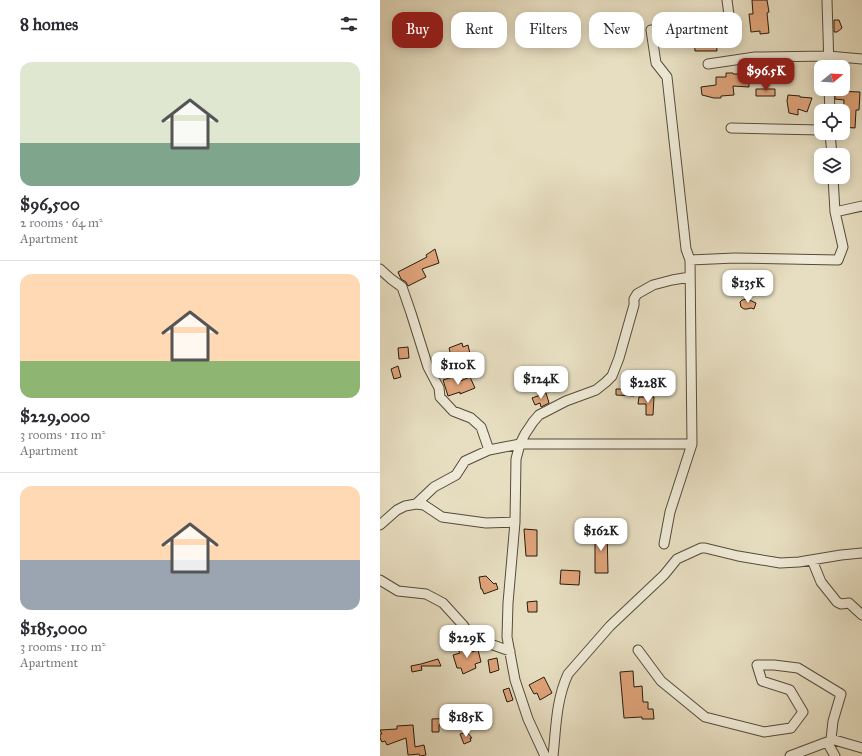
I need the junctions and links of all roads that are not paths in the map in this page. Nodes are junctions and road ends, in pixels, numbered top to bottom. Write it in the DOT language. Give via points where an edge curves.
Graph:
graph roads {
  1 [pos="727,0"];
  2 [pos="827,0"];
  3 [pos="729,12"];
  4 [pos="651,30"];
  5 [pos="828,56"];
  6 [pos="862,59"];
  7 [pos="828,60"];
  8 [pos="708,64"];
  9 [pos="731,128"];
  10 [pos="814,130"];
  11 [pos="833,184"];
  12 [pos="862,206"];
  13 [pos="835,212"];
  14 [pos="690,260"];
  15 [pos="380,269"];
  16 [pos="690,277"];
  17 [pos="520,444"];
  18 [pos="692,444"];
  19 [pos="489,450"];
  20 [pos="416,504"];
  21 [pos="397,510"];
  22 [pos="380,517"];
  23 [pos="515,522"];
  24 [pos="380,525"];
  25 [pos="664,544"];
  26 [pos="862,553"];
  27 [pos="812,560"];
  28 [pos="380,580"];
  29 [pos="862,615"];
  30 [pos="638,650"];
  31 [pos="510,651"];
  32 [pos="862,748"];
  33 [pos="545,756"];
  34 [pos="553,756"];
  35 [pos="790,756"];
  36 [pos="835,756"];
  1 -- 3 [label="street"];
  2 -- 5 [label="street"];
  4 -- 14 [label="street" via="656,63 667,77 686,249"];
  5 -- 6 [label="street"];
  5 -- 7 [label="street"];
  5 -- 8 [label="street" via="755,57"];
  9 -- 10 [label="street"];
  11 -- 13 [label="street"];
  12 -- 13 [label="street"];
  13 -- 14 [label="street" via="843,247 838,260"];
  14 -- 16 [label="street"];
  15 -- 19 [label="street" via="402,287 440,397 453,411 471,418 481,427"];
  16 -- 17 [label="street" via="653,285 637,294 612,376 596,390 539,415"];
  16 -- 18 [label="street"];
  17 -- 18 [label="street"];
  17 -- 19 [label="street"];
  17 -- 23 [label="street" via="516,459"];
  18 -- 25 [label="street" via="670,512"];
  19 -- 20 [label="street" via="465,461 456,475 434,488"];
  20 -- 21 [label="street"];
  20 -- 23 [label="street" via="424,505 442,517 486,523"];
  21 -- 22 [label="street"];
  21 -- 24 [label="street"];
  23 -- 31 [label="street" via="508,603 507,637"];
  26 -- 27 [label="street"];
  27 -- 29 [label="street" via="821,582 837,602 849,603"];
  27 -- 34 [label="street" via="780,563 705,548 677,559 664,575 610,626 568,674 557,712"];
  28 -- 31 [label="street" via="398,591 426,594 440,601 470,635"];
  30 -- 32 [label="street" via="661,681 705,717 764,732 791,728 803,712 790,690 762,681 757,665 798,668 841,694 831,739"];
  31 -- 33 [label="street" via="528,719"];
  35 -- 36 [label="street" via="827,742"];
}
